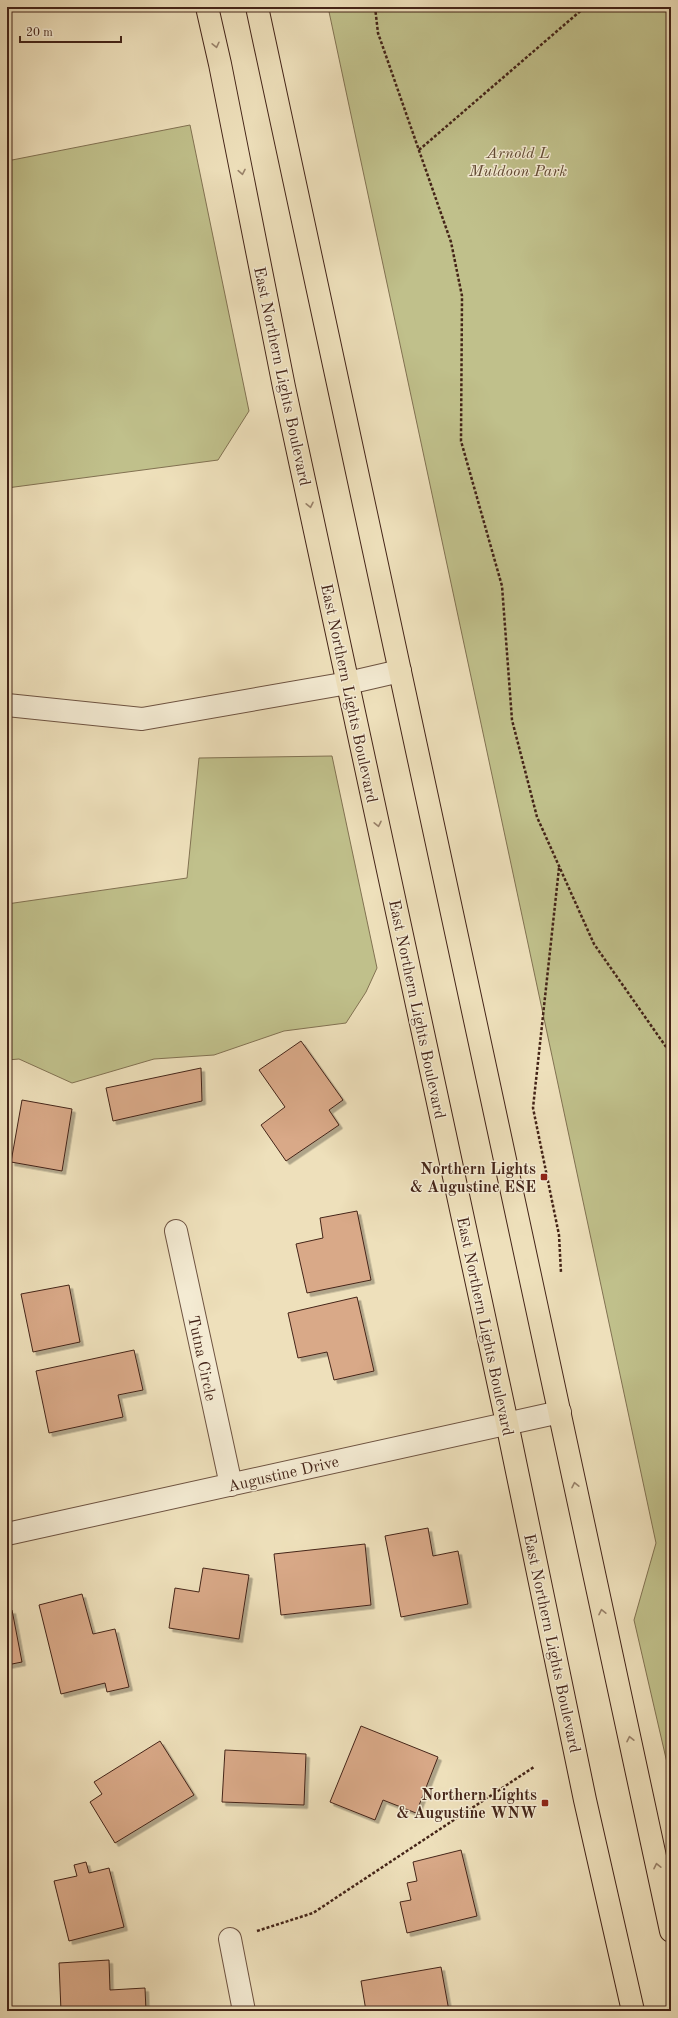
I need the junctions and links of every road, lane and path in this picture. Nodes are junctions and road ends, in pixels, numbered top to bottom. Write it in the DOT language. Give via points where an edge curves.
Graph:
graph roads {
  1 [pos="207,7"];
  2 [pos="257,7"];
  3 [pos="375,7"];
  4 [pos="585,7"];
  5 [pos="418,151"];
  6 [pos="400,671"];
  7 [pos="348,683"];
  8 [pos="7,705"];
  9 [pos="560,868"];
  10 [pos="671,1054"];
  11 [pos="176,1231"];
  12 [pos="562,1280"];
  13 [pos="560,1412"];
  14 [pos="507,1423"];
  15 [pos="231,1485"];
  16 [pos="7,1534"];
  17 [pos="534,1767"];
  18 [pos="671,1932"];
  19 [pos="230,1940"];
  20 [pos="244,2011"];
  21 [pos="633,2011"];
  1 -- 7 [label="main road, East Northern Lights Boulevard, one-way"];
  2 -- 6 [label="main road"];
  3 -- 5 [label="path" via="378,33"];
  4 -- 5 [label="path"];
  5 -- 9 [label="path" via="451,242 462,296 461,441 502,586 512,720 537,818"];
  6 -- 7 [label="street"];
  6 -- 13 [label="main road"];
  7 -- 8 [label="street" via="142,719"];
  7 -- 14 [label="main road, East Northern Lights Boulevard, one-way"];
  9 -- 10 [label="path" via="594,944"];
  9 -- 12 [label="path" via="533,1108 559,1235"];
  11 -- 15 [label="street, Tutna Circle"];
  13 -- 14 [label="street, Augustine Drive"];
  18 -- 13 [label="main road, one-way"];
  14 -- 15 [label="street, Augustine Drive"];
  14 -- 21 [label="main road, East Northern Lights Boulevard" via="585,1800"];
  15 -- 16 [label="street, Augustine Drive"];
  17 -- 19 [label="path" via="313,1913"];
  19 -- 20 [label="street"];
}
